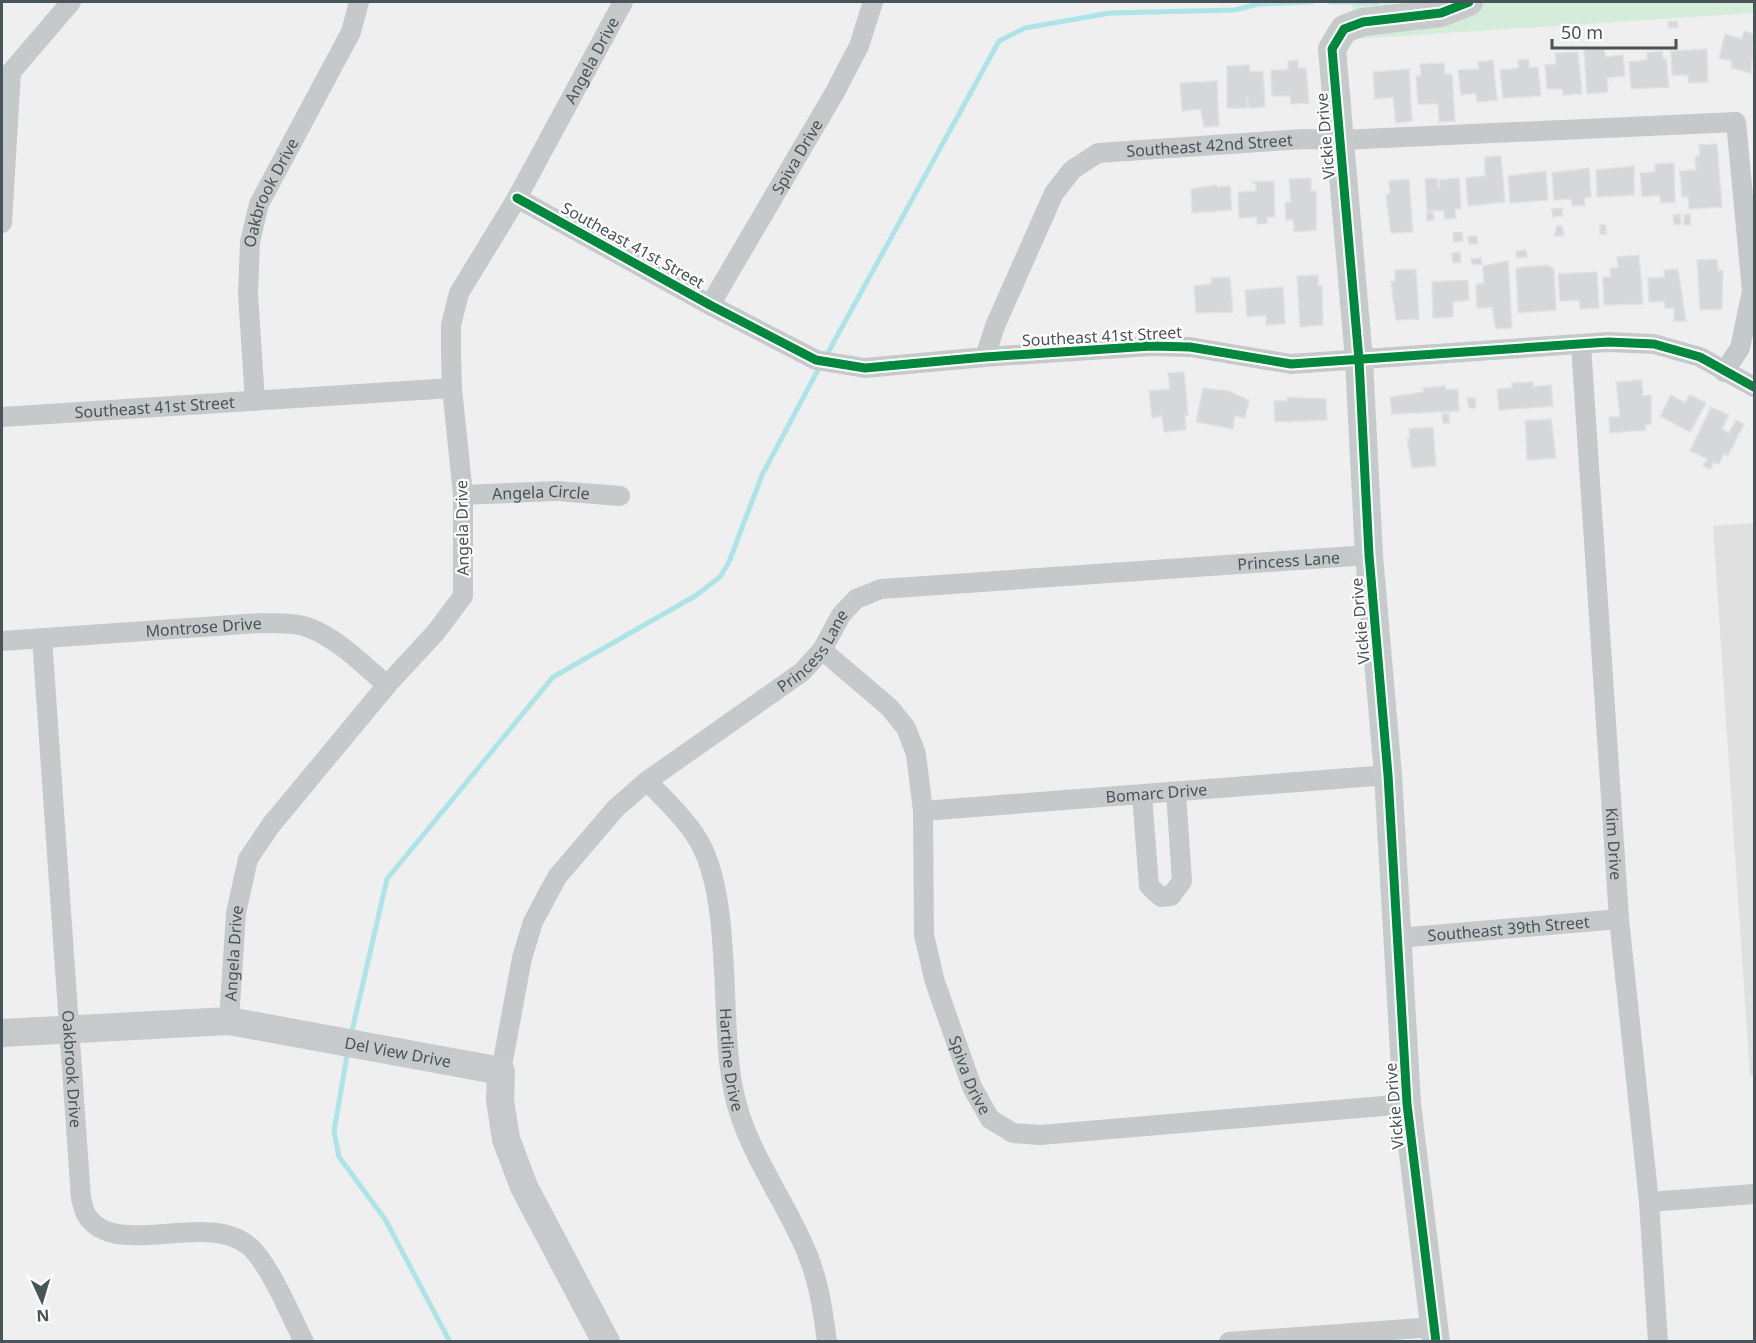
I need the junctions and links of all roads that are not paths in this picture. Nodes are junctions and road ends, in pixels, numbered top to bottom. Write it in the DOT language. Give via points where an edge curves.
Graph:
graph roads {
  1 [pos="71,2"];
  2 [pos="359,2"];
  3 [pos="623,2"];
  4 [pos="873,2"];
  5 [pos="1469,2"];
  6 [pos="1340,140"];
  7 [pos="517,198"];
  8 [pos="2,223"];
  9 [pos="710,305"];
  10 [pos="1581,345"];
  11 [pos="985,357"];
  12 [pos="1359,360"];
  13 [pos="1724,372"];
  14 [pos="1755,387"];
  15 [pos="452,388"];
  16 [pos="255,401"];
  17 [pos="2,417"];
  18 [pos="463,495"];
  19 [pos="620,496"];
  20 [pos="1369,555"];
  21 [pos="42,638"];
  22 [pos="2,641"];
  23 [pos="822,650"];
  24 [pos="387,685"];
  25 [pos="1388,775"];
  26 [pos="646,781"];
  27 [pos="1176,793"];
  28 [pos="1142,795"];
  29 [pos="923,811"];
  30 [pos="1619,919"];
  31 [pos="1398,938"];
  32 [pos="230,1021"];
  33 [pos="70,1028"];
  34 [pos="2,1034"];
  35 [pos="501,1071"];
  36 [pos="1407,1104"];
  37 [pos="1755,1194"];
  38 [pos="1648,1202"];
  39 [pos="1435,1334"];
  40 [pos="304,1341"];
  41 [pos="606,1341"];
  42 [pos="826,1341"];
  43 [pos="1229,1341"];
  44 [pos="1658,1341"];
  1 -- 8 [label="street" via="11,72"];
  2 -- 16 [label="street, Oakbrook Drive" via="351,32 259,204 250,242 248,294"];
  3 -- 7 [label="street, Angela Drive"];
  4 -- 9 [label="street, Spiva Drive" via="859,46 835,92"];
  5 -- 6 [label="street, Vickie Drive" via="1441,13 1363,22 1344,29 1332,49"];
  6 -- 11 [label="street, Southeast 42nd Street" via="1280,140 1098,153 1072,170 1054,193"];
  6 -- 12 [label="street, Vickie Drive"];
  6 -- 13 [label="street, Southeast 42nd Street" via="1736,122 1752,291 1740,348"];
  7 -- 9 [label="street, Southeast 41st Street"];
  7 -- 15 [label="street, Angela Drive" via="459,293 451,325"];
  9 -- 11 [label="street, Southeast 41st Street" via="816,360 865,368"];
  10 -- 12 [label="street, Southeast 41st Street"];
  10 -- 13 [label="street, Southeast 41st Street" via="1654,344 1700,357"];
  10 -- 30 [label="street, Kim Drive"];
  11 -- 12 [label="street, Southeast 41st Street" via="1151,346 1190,347 1291,364"];
  12 -- 20 [label="street, Vickie Drive"];
  13 -- 14 [label="street, Southeast 41st Street"];
  15 -- 16 [label="street, Southeast 41st Street"];
  15 -- 18 [label="street, Angela Drive"];
  16 -- 17 [label="street, Southeast 41st Street"];
  18 -- 19 [label="street, Angela Circle" via="557,491"];
  18 -- 24 [label="street, Angela Drive" via="463,596"];
  20 -- 23 [label="street, Princess Lane" via="881,589 856,598 841,615"];
  20 -- 25 [label="street, Vickie Drive"];
  21 -- 22 [label="street, Montrose Drive"];
  21 -- 24 [label="street, Montrose Drive" via="288,624 323,635"];
  21 -- 33 [label="street, Oakbrook Drive"];
  23 -- 26 [label="street, Princess Lane" via="780,690"];
  23 -- 29 [label="street, Spiva Drive" via="889,707 906,728 916,754"];
  24 -- 32 [label="street, Angela Drive" via="271,825 248,859 236,913"];
  25 -- 27 [label="street, Bomarc Drive"];
  25 -- 31 [label="street, Vickie Drive"];
  26 -- 35 [label="street, Princess Lane" via="616,808 557,877 533,922 522,958"];
  26 -- 42 [label="street, Hartline Drive" via="696,836 710,869 719,919 734,1093 751,1143 807,1253 821,1294"];
  27 -- 28 [label="street, Bomarc Drive"];
  27 -- 28 [label="street" via="1182,881 1171,896 1161,897 1149,886"];
  28 -- 29 [label="street, Bomarc Drive"];
  29 -- 36 [label="street, Spiva Drive" via="924,934 935,982 972,1087 990,1119 1012,1133 1040,1135"];
  30 -- 31 [label="street, Southeast 39th Street"];
  30 -- 38 [label="street, Kim Drive"];
  31 -- 36 [label="street, Vickie Drive"];
  32 -- 33 [label="street, Del View Drive"];
  32 -- 35 [label="street, Del View Drive"];
  33 -- 34 [label="street, Del View Drive"];
  33 -- 40 [label="street, Oakbrook Drive" via="81,1199 87,1217 105,1231 130,1235 202,1230 231,1236 248,1245 260,1258"];
  35 -- 41 [label="street" via="500,1100 506,1139 524,1187"];
  36 -- 39 [label="street, Vickie Drive"];
  37 -- 38 [label="street"];
  38 -- 44 [label="street, Kim Drive"];
  39 -- 43 [label="street"];
}
